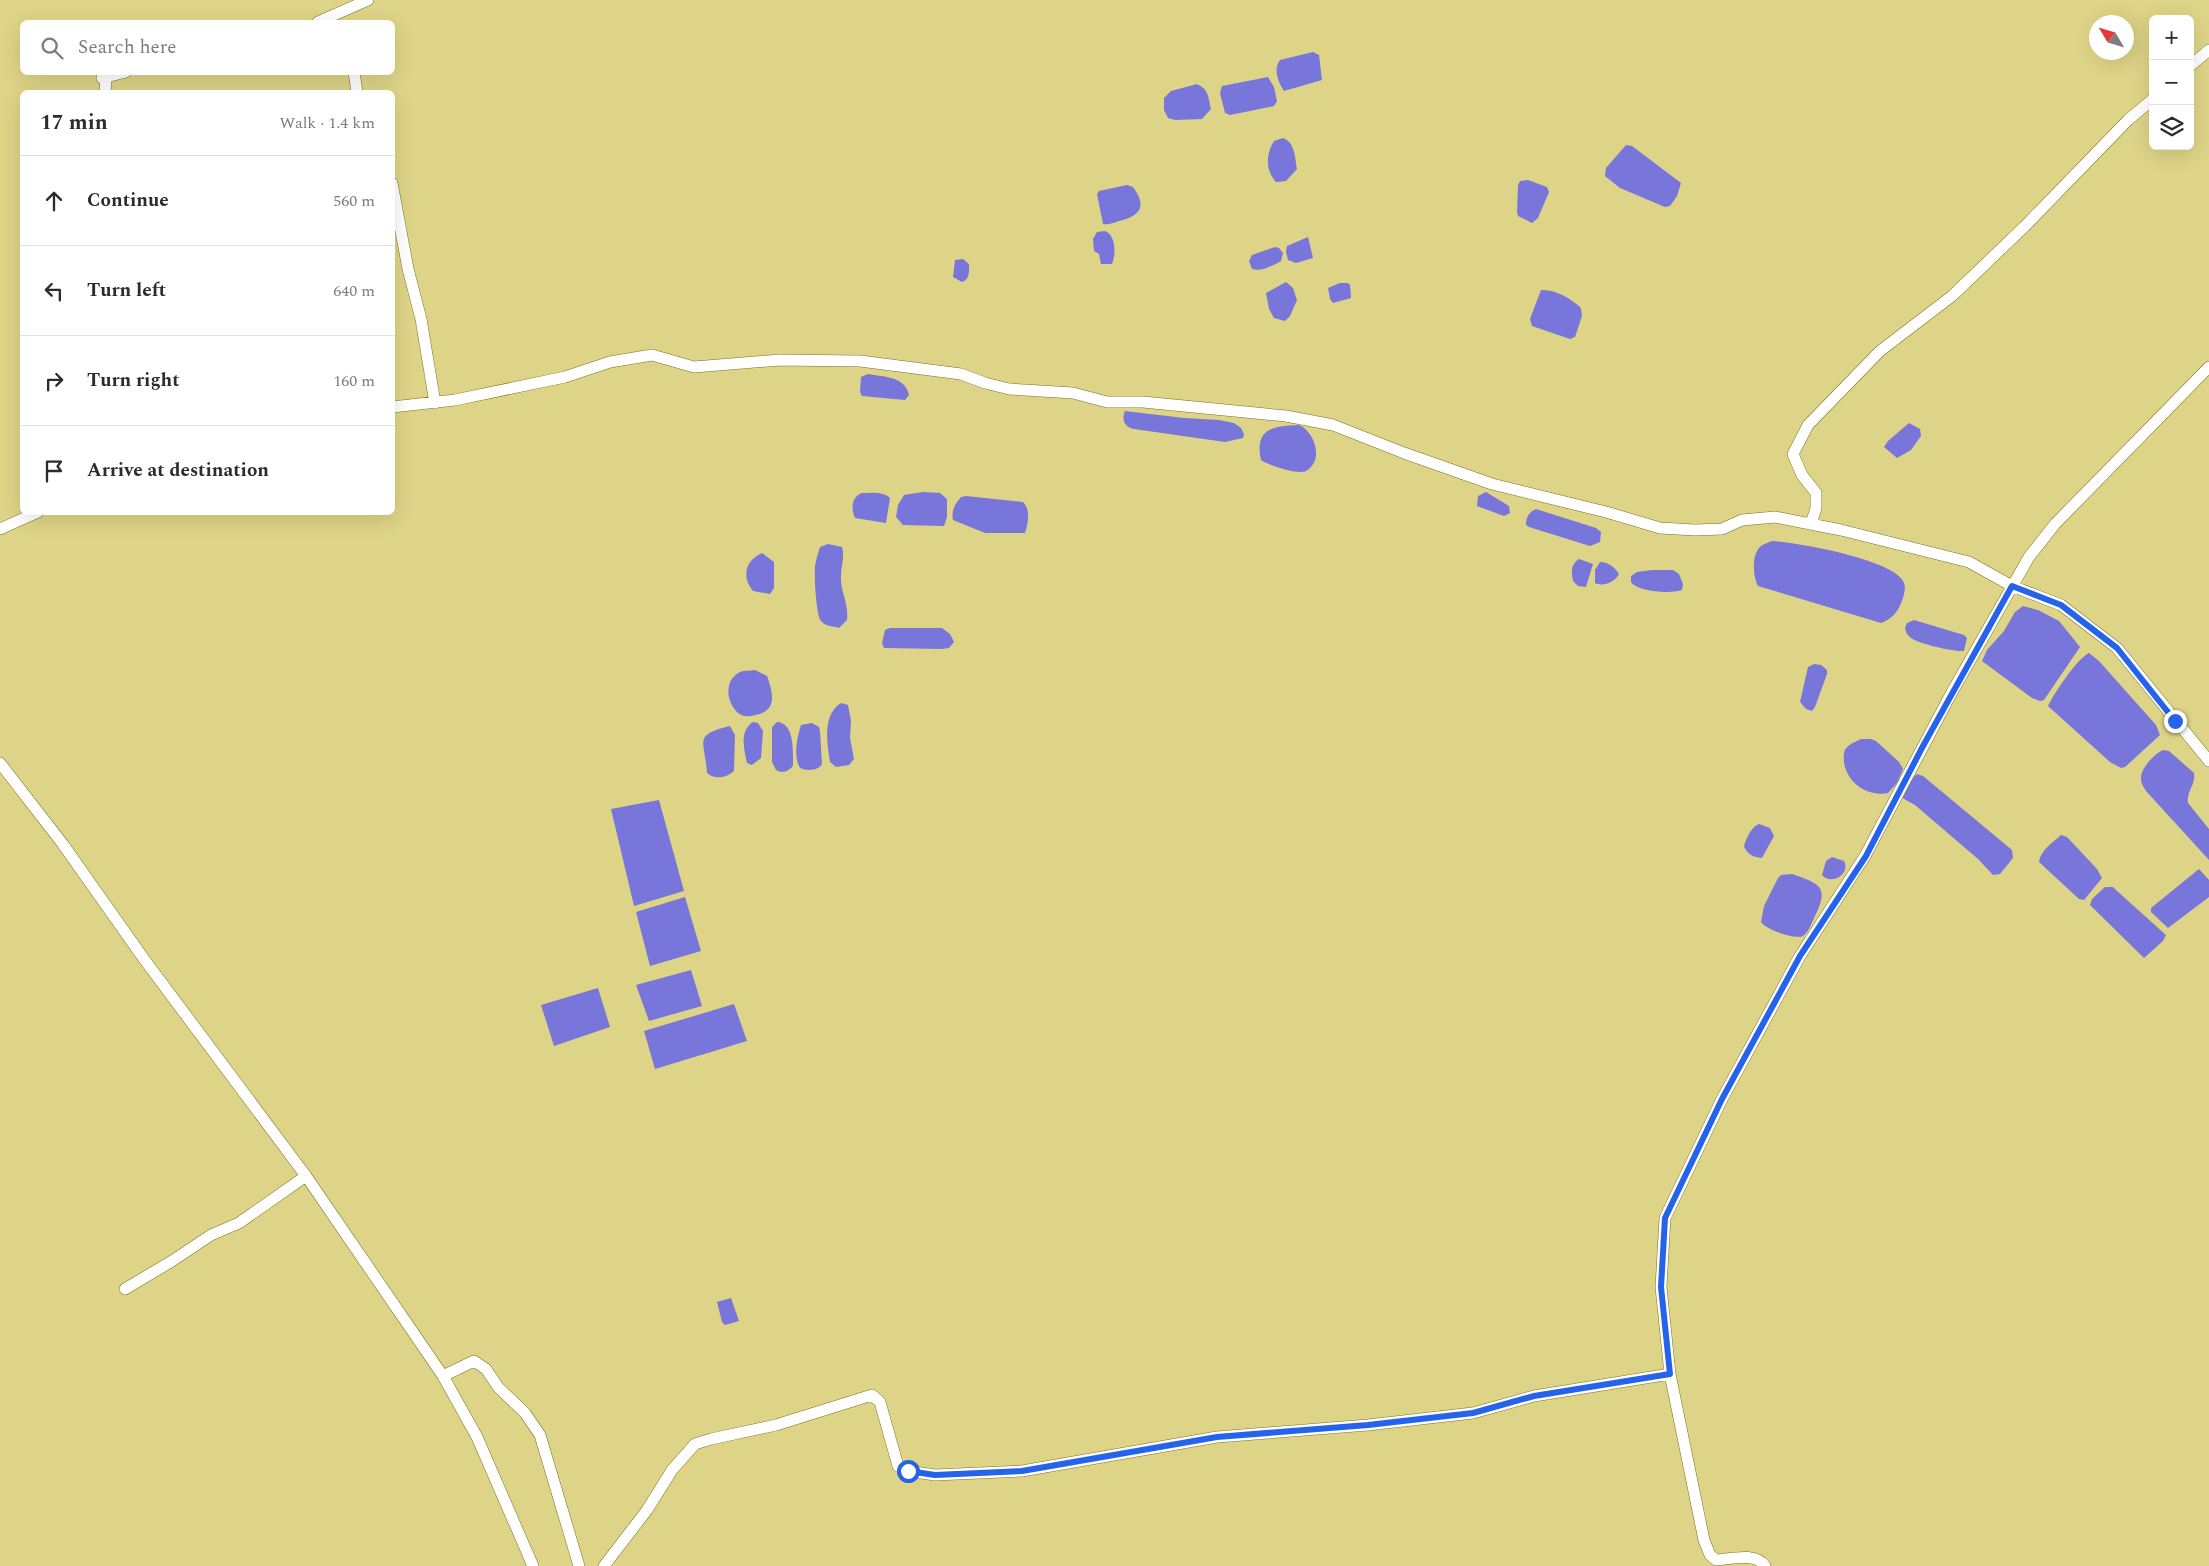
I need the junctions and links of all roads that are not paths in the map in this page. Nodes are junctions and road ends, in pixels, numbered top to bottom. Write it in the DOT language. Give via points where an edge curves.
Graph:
graph roads {
  1 [pos="368,0"];
  2 [pos="341,18"];
  3 [pos="2209,50"];
  4 [pos="2194,63"];
  5 [pos="117,75"];
  6 [pos="354,75"];
  7 [pos="105,90"];
  8 [pos="357,90"];
  9 [pos="2149,102"];
  10 [pos="395,199"];
  11 [pos="2209,367"];
  12 [pos="435,403"];
  13 [pos="395,407"];
  14 [pos="31,515"];
  15 [pos="1811,524"];
  16 [pos="0,529"];
  17 [pos="2012,586"];
  18 [pos="0,762"];
  19 [pos="2209,762"];
  20 [pos="306,1176"];
  21 [pos="125,1289"];
  22 [pos="1670,1374"];
  23 [pos="443,1376"];
  24 [pos="533,1566"];
  25 [pos="578,1566"];
  26 [pos="604,1566"];
  27 [pos="1765,1566"];
  1 -- 2 [label="street"];
  3 -- 4 [label="street"];
  5 -- 7 [label="street" via="104,79"];
  6 -- 8 [label="street"];
  9 -- 15 [label="street" via="1952,296 1880,350 1808,425 1793,454 1802,475 1816,493"];
  10 -- 12 [label="street" via="421,318"];
  11 -- 17 [label="street" via="2055,524 2029,557"];
  12 -- 13 [label="street"];
  12 -- 15 [label="street" via="565,377 610,362 652,355 694,367 780,360 860,361 961,374 1009,389 1073,394 1107,402 1143,402 1286,416 1333,425 1492,484 1660,528 1722,529 1742,520 1775,517"];
  14 -- 16 [label="street"];
  15 -- 17 [label="street" via="1969,562"];
  17 -- 19 [label="street" via="2061,605 2117,648"];
  17 -- 22 [label="street" via="1866,856 1790,973 1722,1099 1665,1218 1661,1287"];
  18 -- 20 [label="street"];
  20 -- 21 [label="street" via="238,1223 211,1235"];
  20 -- 23 [label="street"];
  22 -- 26 [label="street" via="1534,1396 1473,1413 1217,1437 1022,1471 935,1475 898,1466 880,1402 872,1395 776,1425 695,1444 672,1470 647,1510"];
  22 -- 27 [label="street" via="1704,1540 1710,1555 1716,1560 1753,1558"];
  23 -- 24 [label="street" via="477,1437"];
  23 -- 25 [label="street" via="474,1361 486,1369 540,1434"];
}
